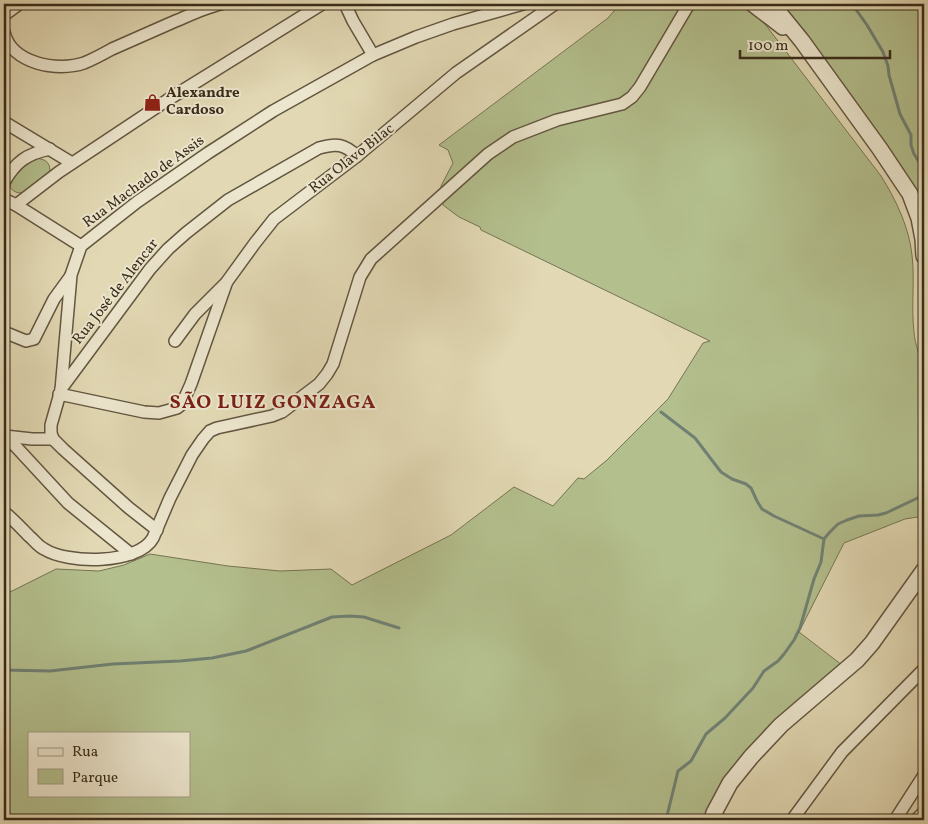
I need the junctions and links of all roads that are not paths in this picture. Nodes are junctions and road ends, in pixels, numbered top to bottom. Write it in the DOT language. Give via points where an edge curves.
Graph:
graph roads {
  1 [pos="19,4"];
  2 [pos="221,4"];
  3 [pos="322,4"];
  4 [pos="345,4"];
  5 [pos="523,4"];
  6 [pos="555,4"];
  7 [pos="689,4"];
  8 [pos="753,4"];
  9 [pos="772,4"];
  10 [pos="5,13"];
  11 [pos="4,32"];
  12 [pos="802,41"];
  13 [pos="373,55"];
  14 [pos="4,122"];
  15 [pos="50,149"];
  16 [pos="357,156"];
  17 [pos="72,163"];
  18 [pos="4,182"];
  19 [pos="4,199"];
  20 [pos="16,205"];
  21 [pos="81,246"];
  22 [pos="924,256"];
  23 [pos="71,275"];
  24 [pos="226,283"];
  25 [pos="4,332"];
  26 [pos="175,341"];
  27 [pos="60,392"];
  28 [pos="5,436"];
  29 [pos="53,439"];
  30 [pos="4,512"];
  31 [pos="157,530"];
  32 [pos="131,554"];
  33 [pos="924,570"];
  34 [pos="924,669"];
  35 [pos="924,775"];
  36 [pos="924,812"];
  37 [pos="712,820"];
  38 [pos="792,820"];
  39 [pos="894,820"];
  40 [pos="916,820"];
  1 -- 10 [label="street"];
  2 -- 11 [label="street" via="84,63 62,67 19,55 8,43"];
  3 -- 17 [label="street"];
  4 -- 13 [label="street"];
  5 -- 13 [label="street, Rua Machado de Assis" via="453,24"];
  6 -- 16 [label="street, Rua Olavo Bilac" via="456,73"];
  7 -- 31 [label="street" via="632,97 622,104 557,120 513,137 488,154 371,259 360,277 334,364 327,374 282,412 210,431 192,455"];
  8 -- 12 [label="street"];
  9 -- 12 [label="street"];
  12 -- 22 [label="street" via="910,194 919,218"];
  13 -- 21 [label="street, Rua Machado de Assis" via="273,111 208,153"];
  14 -- 15 [label="street"];
  15 -- 17 [label="street"];
  15 -- 18 [label="street" via="25,158 14,166"];
  16 -- 24 [label="street, Rua Olavo Bilac" via="274,219"];
  16 -- 27 [label="street, Rua José de Alencar" via="343,146 319,148 228,200 186,232 150,269"];
  17 -- 20 [label="street"];
  19 -- 20 [label="street"];
  20 -- 21 [label="street"];
  21 -- 23 [label="street, Rua Machado de Assis"];
  23 -- 25 [label="street" via="54,299 34,339 26,341"];
  23 -- 27 [label="street, Rua Machado de Assis"];
  24 -- 26 [label="street, Rua Olavo Bilac" via="195,314"];
  24 -- 27 [label="street" via="191,384 177,408 159,413 144,412"];
  27 -- 29 [label="street, Rua Machado de Assis" via="51,425"];
  28 -- 29 [label="street"];
  28 -- 32 [label="street" via="68,503"];
  29 -- 31 [label="street"];
  30 -- 32 [label="street" via="43,549 57,555 92,559"];
  31 -- 32 [label="street" via="146,548"];
  33 -- 37 [label="street" via="857,660 782,725 746,764 730,783"];
  34 -- 38 [label="street" via="842,752"];
  35 -- 39 [label="street"];
  36 -- 40 [label="street"];
}
